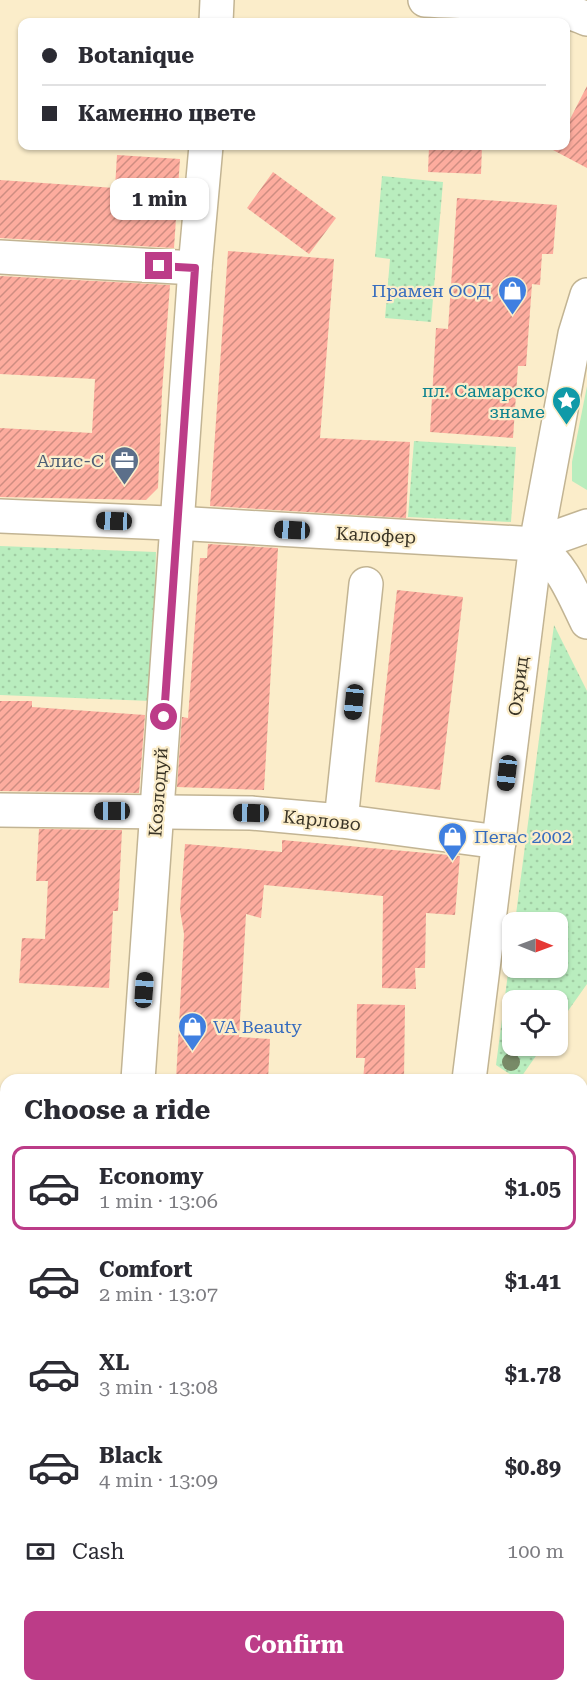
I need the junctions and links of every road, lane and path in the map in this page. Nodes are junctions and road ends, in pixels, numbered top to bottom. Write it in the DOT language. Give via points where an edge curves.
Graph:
graph roads {
  1 [pos="217,0"];
  2 [pos="425,0"];
  3 [pos="216,18"];
  4 [pos="587,19"];
  5 [pos="206,150"];
  6 [pos="0,257"];
  7 [pos="195,268"];
  8 [pos="587,295"];
  9 [pos="0,516"];
  10 [pos="177,524"];
  11 [pos="587,526"];
  12 [pos="536,544"];
  13 [pos="366,584"];
  14 [pos="587,622"];
  15 [pos="0,810"];
  16 [pos="157,811"];
  17 [pos="341,821"];
  18 [pos="499,842"];
  19 [pos="138,1074"];
  20 [pos="470,1074"];
  1 -- 3 [label="street"];
  2 -- 4 [label="street" via="551,7"];
  5 -- 7 [label="street, Козлодуй"];
  6 -- 7 [label="street"];
  7 -- 10 [label="street, Козлодуй"];
  8 -- 12 [label="street, Охрид" via="573,343"];
  9 -- 10 [label="street, Калофер"];
  10 -- 12 [label="street, Калофер"];
  10 -- 16 [label="street, Козлодуй"];
  11 -- 12 [label="street"];
  12 -- 14 [label="street" via="566,578"];
  12 -- 18 [label="street, Охрид"];
  13 -- 17 [label="street"];
  15 -- 16 [label="street, Карлово"];
  16 -- 17 [label="street, Карлово" via="251,813"];
  16 -- 19 [label="street, Козлодуй"];
  17 -- 18 [label="street, Карлово"];
  18 -- 20 [label="street, Охрид"];
}
